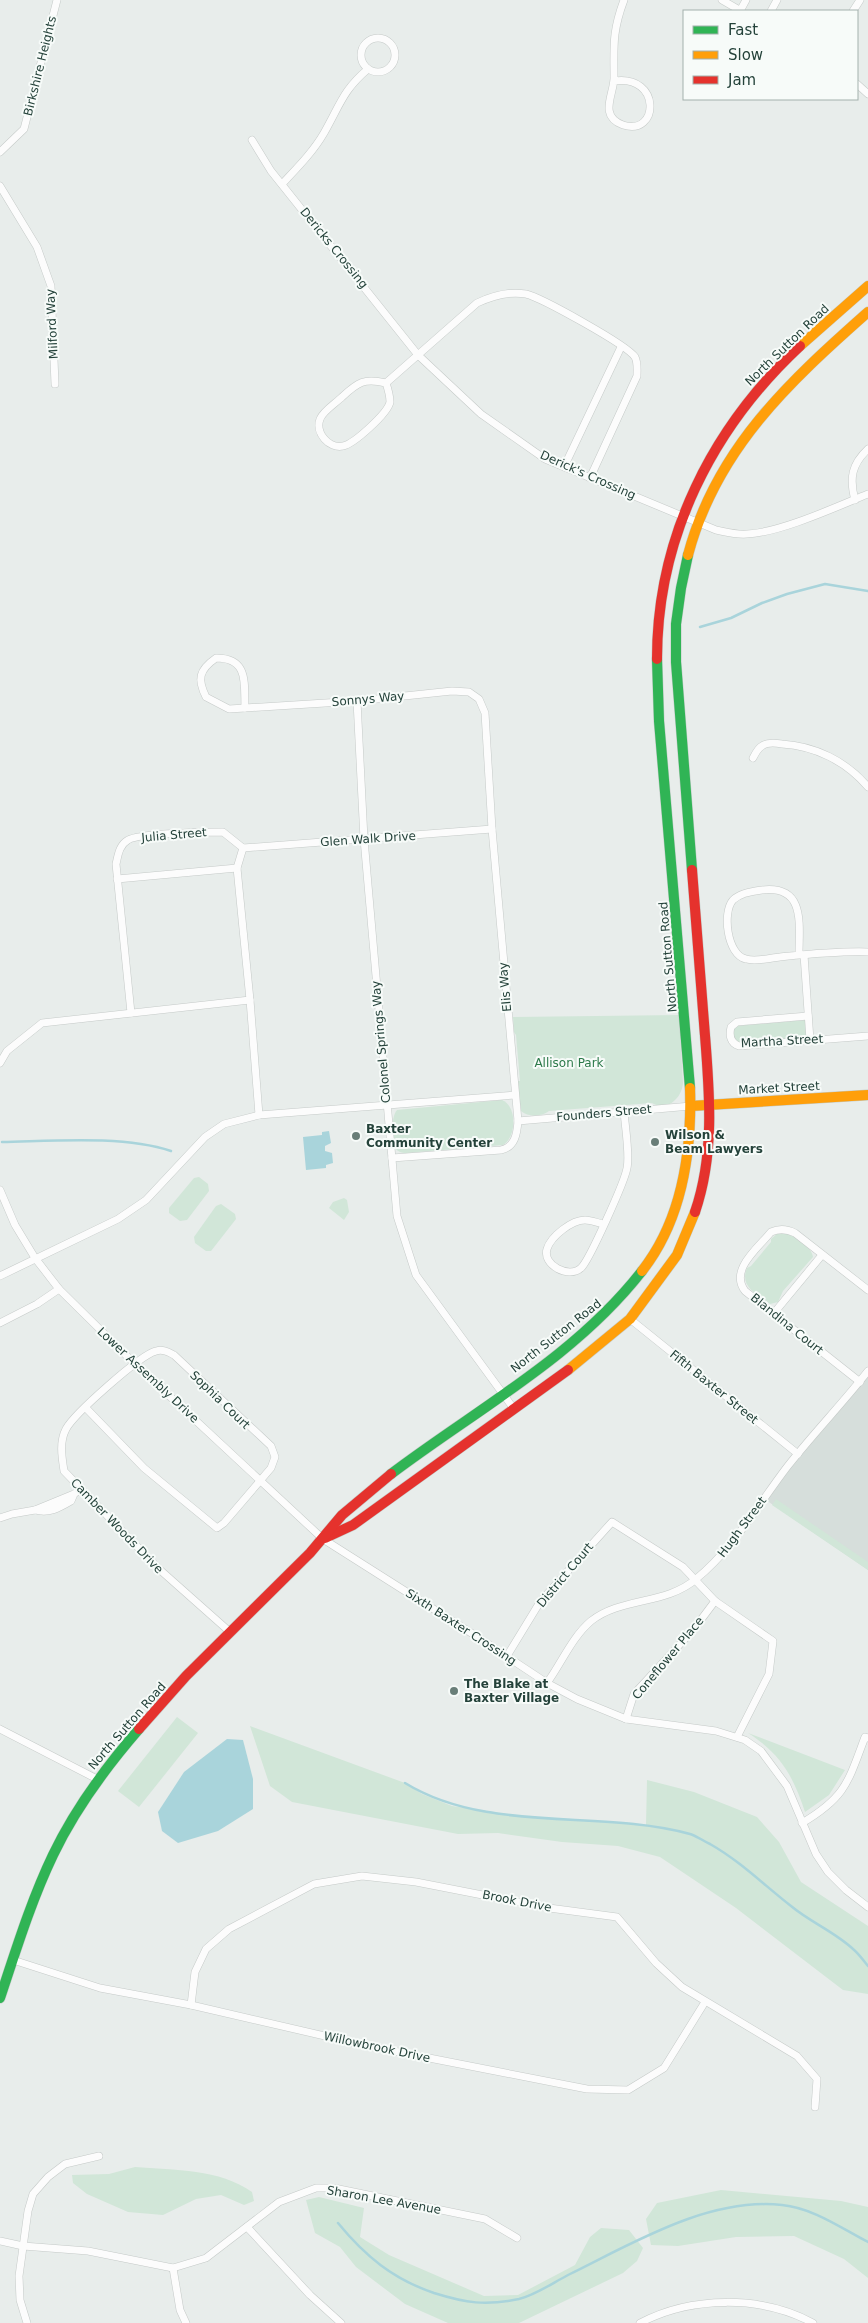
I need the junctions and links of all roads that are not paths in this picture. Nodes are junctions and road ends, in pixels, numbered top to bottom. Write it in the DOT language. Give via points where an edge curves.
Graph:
graph roads {
  1 [pos="57,0"];
  2 [pos="624,0"];
  3 [pos="722,0"];
  4 [pos="738,10"];
  5 [pos="368,69"];
  6 [pos="614,81"];
  7 [pos="858,85"];
  8 [pos="868,94"];
  9 [pos="252,140"];
  10 [pos="0,152"];
  11 [pos="282,184"];
  12 [pos="0,186"];
  13 [pos="868,286"];
  14 [pos="868,312"];
  15 [pos="622,347"];
  16 [pos="418,355"];
  17 [pos="386,382"];
  18 [pos="55,384"];
  19 [pos="868,449"];
  20 [pos="564,467"];
  21 [pos="590,478"];
  22 [pos="868,494"];
  23 [pos="854,500"];
  24 [pos="681,515"];
  25 [pos="698,522"];
  26 [pos="357,701"];
  27 [pos="482,707"];
  28 [pos="245,708"];
  29 [pos="752,758"];
  30 [pos="868,787"];
  31 [pos="492,829"];
  32 [pos="364,839"];
  33 [pos="243,848"];
  34 [pos="237,868"];
  35 [pos="118,879"];
  36 [pos="868,952"];
  37 [pos="802,955"];
  38 [pos="250,1000"];
  39 [pos="131,1013"];
  40 [pos="808,1016"];
  41 [pos="868,1036"];
  42 [pos="810,1040"];
  43 [pos="0,1063"];
  44 [pos="515,1095"];
  45 [pos="868,1096"];
  46 [pos="386,1105"];
  47 [pos="710,1105"];
  48 [pos="691,1106"];
  49 [pos="624,1111"];
  50 [pos="259,1115"];
  51 [pos="518,1120"];
  52 [pos="392,1158"];
  53 [pos="0,1190"];
  54 [pos="603,1224"];
  55 [pos="822,1255"];
  56 [pos="35,1258"];
  57 [pos="0,1276"];
  58 [pos="59,1289"];
  59 [pos="868,1290"];
  60 [pos="774,1313"];
  61 [pos="630,1319"];
  62 [pos="0,1323"];
  63 [pos="136,1364"];
  64 [pos="868,1371"];
  65 [pos="860,1382"];
  66 [pos="502,1393"];
  67 [pos="85,1407"];
  68 [pos="514,1409"];
  69 [pos="798,1454"];
  70 [pos="260,1480"];
  71 [pos="81,1489"];
  72 [pos="0,1518"];
  73 [pos="323,1539"];
  74 [pos="695,1581"];
  75 [pos="714,1601"];
  76 [pos="230,1632"];
  77 [pos="507,1656"];
  78 [pos="547,1683"];
  79 [pos="626,1718"];
  80 [pos="0,1729"];
  81 [pos="737,1738"];
  82 [pos="867,1738"];
  83 [pos="97,1780"];
  84 [pos="802,1823"];
  85 [pos="868,1907"];
  86 [pos="13,1960"];
  87 [pos="0,1998"];
  88 [pos="705,2002"];
  89 [pos="191,2005"];
  90 [pos="815,2108"];
  91 [pos="99,2156"];
  92 [pos="247,2228"];
  93 [pos="517,2238"];
  94 [pos="0,2241"];
  95 [pos="23,2246"];
  96 [pos="173,2268"];
  97 [pos="27,2323"];
  98 [pos="186,2323"];
  99 [pos="341,2323"];
  100 [pos="640,2323"];
  101 [pos="813,2323"];
  1 -- 10 [label="street, Birkshire Heights" via="24,129"];
  2 -- 6 [label="street" via="612,48"];
  3 -- 4 [label="street"];
  5 -- 5 [label="street" via="384,71 391,66 395,59 392,44 377,38 363,46 361,54"];
  5 -- 11 [label="street" via="352,82 324,133"];
  6 -- 6 [label="street" via="608,106 612,117 622,124 634,126 645,122 651,102 647,91 637,84"];
  7 -- 8 [label="street"];
  9 -- 11 [label="street, Dericks Crossing"];
  11 -- 16 [label="street, Dericks Crossing"];
  12 -- 18 [label="street, Milford Way" via="37,247 51,286"];
  13 -- 24 [label="main road, North Sutton Road" via="757,389 704,465"];
  14 -- 25 [label="main road, North Sutton Road" via="804,370 756,423 725,468"];
  15 -- 16 [label="street" via="542,299 524,294 495,295 478,302"];
  15 -- 20 [label="street"];
  15 -- 21 [label="street" via="635,357 637,376"];
  16 -- 17 [label="street"];
  16 -- 20 [label="street, Derick's Crossing" via="481,414 545,459"];
  17 -- 17 [label="street" via="362,381 320,417 321,434 326,442 332,446 353,442 385,412 390,403"];
  19 -- 23 [label="street" via="856,460 853,468"];
  20 -- 21 [label="street, Derick's Crossing"];
  21 -- 24 [label="street, Derick's Crossing"];
  22 -- 23 [label="street, Derick's Crossing"];
  23 -- 25 [label="street, Derick's Crossing" via="756,534 734,534"];
  24 -- 25 [label="street, Derick's Crossing"];
  24 -- 48 [label="main road, North Sutton Road" via="659,611 657,680"];
  25 -- 47 [label="main road, North Sutton Road" via="682,582 674,638"];
  26 -- 27 [label="street, Sonnys Way" via="452,691 469,692 480,699"];
  26 -- 28 [label="street, Sonnys Way"];
  26 -- 32 [label="street, Colonel Springs Way"];
  27 -- 31 [label="street, Elis Way"];
  28 -- 28 [label="street, Sonnys Way" via="229,709 206,697 200,680 204,666 216,658 224,658 240,667 244,678"];
  29 -- 30 [label="street" via="761,746 767,744 811,749 850,769"];
  31 -- 32 [label="street, Glen Walk Drive"];
  31 -- 44 [label="street, Elis Way"];
  32 -- 33 [label="street, Glen Walk Drive"];
  32 -- 46 [label="street, Colonel Springs Way"];
  33 -- 34 [label="street"];
  33 -- 35 [label="street, Julia Street" via="223,832 128,840 120,849 116,864"];
  34 -- 35 [label="street"];
  34 -- 38 [label="street"];
  35 -- 39 [label="street, Julia Street"];
  36 -- 37 [label="street"];
  37 -- 37 [label="street" via="746,960 737,955 729,942 732,901 738,896 770,889 789,895 797,906"];
  37 -- 40 [label="street, Martha Street"];
  38 -- 39 [label="street"];
  38 -- 50 [label="street"];
  39 -- 43 [label="street" via="42,1023 7,1051"];
  40 -- 42 [label="street, Martha Street"];
  40 -- 42 [label="street, Martha Street" via="740,1021 732,1024 730,1031 731,1040 739,1046"];
  41 -- 42 [label="street, Martha Street"];
  44 -- 46 [label="street"];
  44 -- 51 [label="street, Elis Way"];
  45 -- 47 [label="main road, Market Street"];
  46 -- 50 [label="street"];
  46 -- 52 [label="street, Colonel Springs Way"];
  47 -- 48 [label="main road, Market Street"];
  47 -- 61 [label="main road, North Sutton Road" via="708,1158 694,1218 677,1255"];
  48 -- 49 [label="street, Founders Street"];
  48 -- 66 [label="main road, North Sutton Road" via="690,1149 680,1195 663,1239 647,1266 606,1315"];
  49 -- 51 [label="street, Founders Street"];
  49 -- 54 [label="street" via="627,1168"];
  50 -- 56 [label="street" via="224,1124 205,1137 146,1200 118,1219"];
  51 -- 52 [label="street, Elis Way" via="515,1139 506,1149"];
  52 -- 66 [label="street, Colonel Springs Way" via="397,1216 416,1275"];
  53 -- 56 [label="street, Lower Assembly Drive"];
  54 -- 54 [label="street" via="588,1260 579,1270 569,1272 556,1268 548,1259 546,1251 551,1241 575,1222 586,1220"];
  55 -- 59 [label="street, Blandina Court"];
  55 -- 60 [label="street"];
  55 -- 60 [label="street, Blandina Court" via="796,1233 777,1229 742,1266 741,1284"];
  56 -- 57 [label="street"];
  56 -- 58 [label="street, Lower Assembly Drive"];
  58 -- 62 [label="street"];
  58 -- 63 [label="street, Lower Assembly Drive"];
  60 -- 65 [label="street, Blandina Court"];
  61 -- 68 [label="main road, North Sutton Road"];
  61 -- 69 [label="street, Fifth Baxter Street"];
  63 -- 67 [label="street, Camber Woods Drive"];
  63 -- 70 [label="street, Lower Assembly Drive"];
  63 -- 70 [label="street, Sophia Court" via="154,1351 174,1355 271,1446 273,1464"];
  64 -- 65 [label="street, Hugh Street"];
  65 -- 69 [label="street, Hugh Street"];
  66 -- 68 [label="street, Colonel Springs Way"];
  66 -- 73 [label="main road, North Sutton Road" via="408,1460 342,1515"];
  67 -- 70 [label="street, Sophia Court" via="144,1468 213,1527 220,1526"];
  67 -- 71 [label="street, Camber Woods Drive" via="65,1431 61,1450 64,1471"];
  68 -- 73 [label="main road, North Sutton Road" via="353,1525"];
  69 -- 74 [label="street, Hugh Street" via="723,1554"];
  70 -- 73 [label="street, Lower Assembly Drive"];
  71 -- 72 [label="street" via="54,1507"];
  71 -- 76 [label="street, Camber Woods Drive" via="159,1569"];
  73 -- 76 [label="main road, North Sutton Road"];
  73 -- 77 [label="street, Sixth Baxter Crossing"];
  74 -- 75 [label="street"];
  74 -- 77 [label="street, District Court" via="683,1567 612,1522 540,1602"];
  74 -- 78 [label="street, Hugh Street" via="655,1599 616,1607 591,1621"];
  75 -- 79 [label="street, Coneflower Place" via="694,1629 634,1694"];
  75 -- 81 [label="street" via="773,1641 769,1674"];
  76 -- 83 [label="main road, North Sutton Road" via="116,1755"];
  77 -- 78 [label="street, Sixth Baxter Crossing"];
  78 -- 79 [label="street, Sixth Baxter Crossing" via="598,1709"];
  79 -- 81 [label="street, Sixth Baxter Crossing" via="716,1730"];
  80 -- 83 [label="street"];
  81 -- 84 [label="street, Sixth Baxter Crossing" via="761,1751 774,1765 787,1786"];
  82 -- 84 [label="street" via="841,1794"];
  83 -- 86 [label="main road, North Sutton Road" via="51,1858"];
  84 -- 85 [label="street, Sixth Baxter Crossing" via="828,1872"];
  86 -- 87 [label="main road, North Sutton Road"];
  86 -- 89 [label="street, Willowbrook Drive" via="100,1988"];
  88 -- 89 [label="street, Willowbrook Drive" via="664,2068 628,2090 587,2089 550,2083"];
  88 -- 89 [label="street, Brook Drive" via="682,1987 656,1963 617,1917 549,1908 416,1882 362,1876 314,1884 228,1929 206,1949 196,1972"];
  88 -- 90 [label="street, Brook Drive" via="797,2056 816,2078"];
  91 -- 95 [label="street" via="65,2164 33,2194"];
  92 -- 93 [label="street, Sharon Lee Avenue" via="278,2202 316,2188 334,2188 485,2220"];
  92 -- 96 [label="street, Sharon Lee Avenue" via="206,2258"];
  92 -- 99 [label="street"];
  94 -- 95 [label="street, Sharon Lee Avenue"];
  95 -- 96 [label="street, Sharon Lee Avenue" via="88,2251"];
  95 -- 97 [label="street" via="20,2300"];
  96 -- 98 [label="street" via="180,2310"];
  100 -- 101 [label="street" via="688,2305 727,2302 767,2306"];
}
